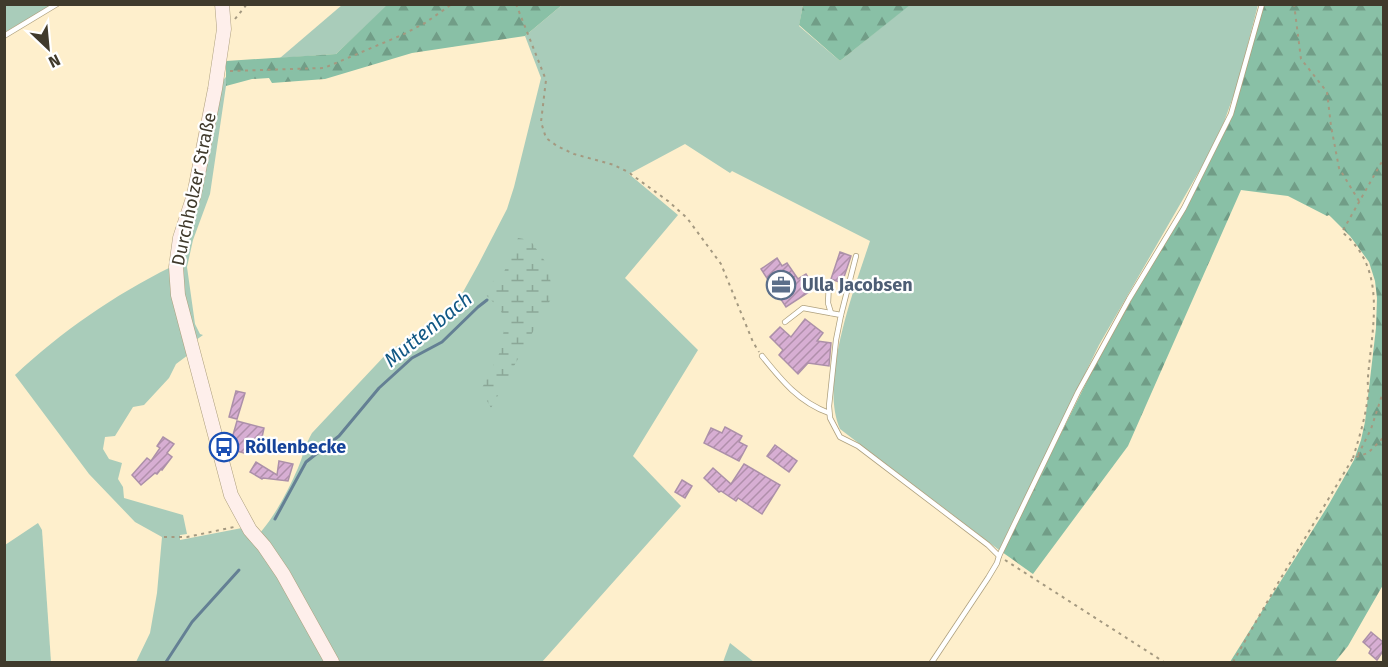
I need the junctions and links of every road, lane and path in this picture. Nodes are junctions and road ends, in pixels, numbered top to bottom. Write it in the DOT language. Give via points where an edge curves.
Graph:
graph roads {
  1 [pos="57,4"];
  2 [pos="222,4"];
  3 [pos="247,4"];
  4 [pos="452,4"];
  5 [pos="516,4"];
  6 [pos="1262,4"];
  7 [pos="1294,4"];
  8 [pos="224,29"];
  9 [pos="4,36"];
  10 [pos="218,70"];
  11 [pos="1383,158"];
  12 [pos="1359,202"];
  13 [pos="856,256"];
  14 [pos="829,283"];
  15 [pos="831,313"];
  16 [pos="841,315"];
  17 [pos="786,322"];
  18 [pos="762,356"];
  19 [pos="1383,389"];
  20 [pos="829,413"];
  21 [pos="1383,436"];
  22 [pos="1358,455"];
  23 [pos="1353,458"];
  24 [pos="245,523"];
  25 [pos="164,537"];
  26 [pos="999,556"];
  27 [pos="332,663"];
  28 [pos="932,663"];
  29 [pos="1164,663"];
  30 [pos="1233,663"];
  1 -- 9 [label="lane"];
  2 -- 8 [label="main road, Durchholzer Straße"];
  3 -- 8 [label="path"];
  4 -- 10 [label="path" via="402,35 324,68"];
  5 -- 18 [label="path" via="546,80 541,122 546,138 574,154 628,172 687,218 722,264"];
  6 -- 26 [label="lane" via="1231,114 1184,208 1083,382"];
  7 -- 12 [label="path" via="1301,59 1327,92 1339,168"];
  8 -- 10 [label="main road, Durchholzer Straße"];
  10 -- 24 [label="main road, Durchholzer Straße" via="194,195 180,238 177,295 224,476"];
  11 -- 12 [label="path"];
  12 -- 23 [label="path" via="1342,232 1367,262 1376,298 1368,395"];
  13 -- 16 [label="lane"];
  14 -- 15 [label="lane"];
  15 -- 16 [label="lane"];
  15 -- 17 [label="lane" via="803,308"];
  16 -- 20 [label="lane"];
  18 -- 20 [label="lane" via="799,398"];
  19 -- 22 [label="path"];
  20 -- 26 [label="lane" via="840,437 858,446"];
  21 -- 22 [label="path" via="1368,453"];
  22 -- 23 [label="path"];
  23 -- 30 [label="path"];
  24 -- 25 [label="path" via="205,534"];
  24 -- 27 [label="main road, Durchholzer Straße" via="284,574"];
  26 -- 28 [label="lane"];
  26 -- 29 [label="path"];
}
